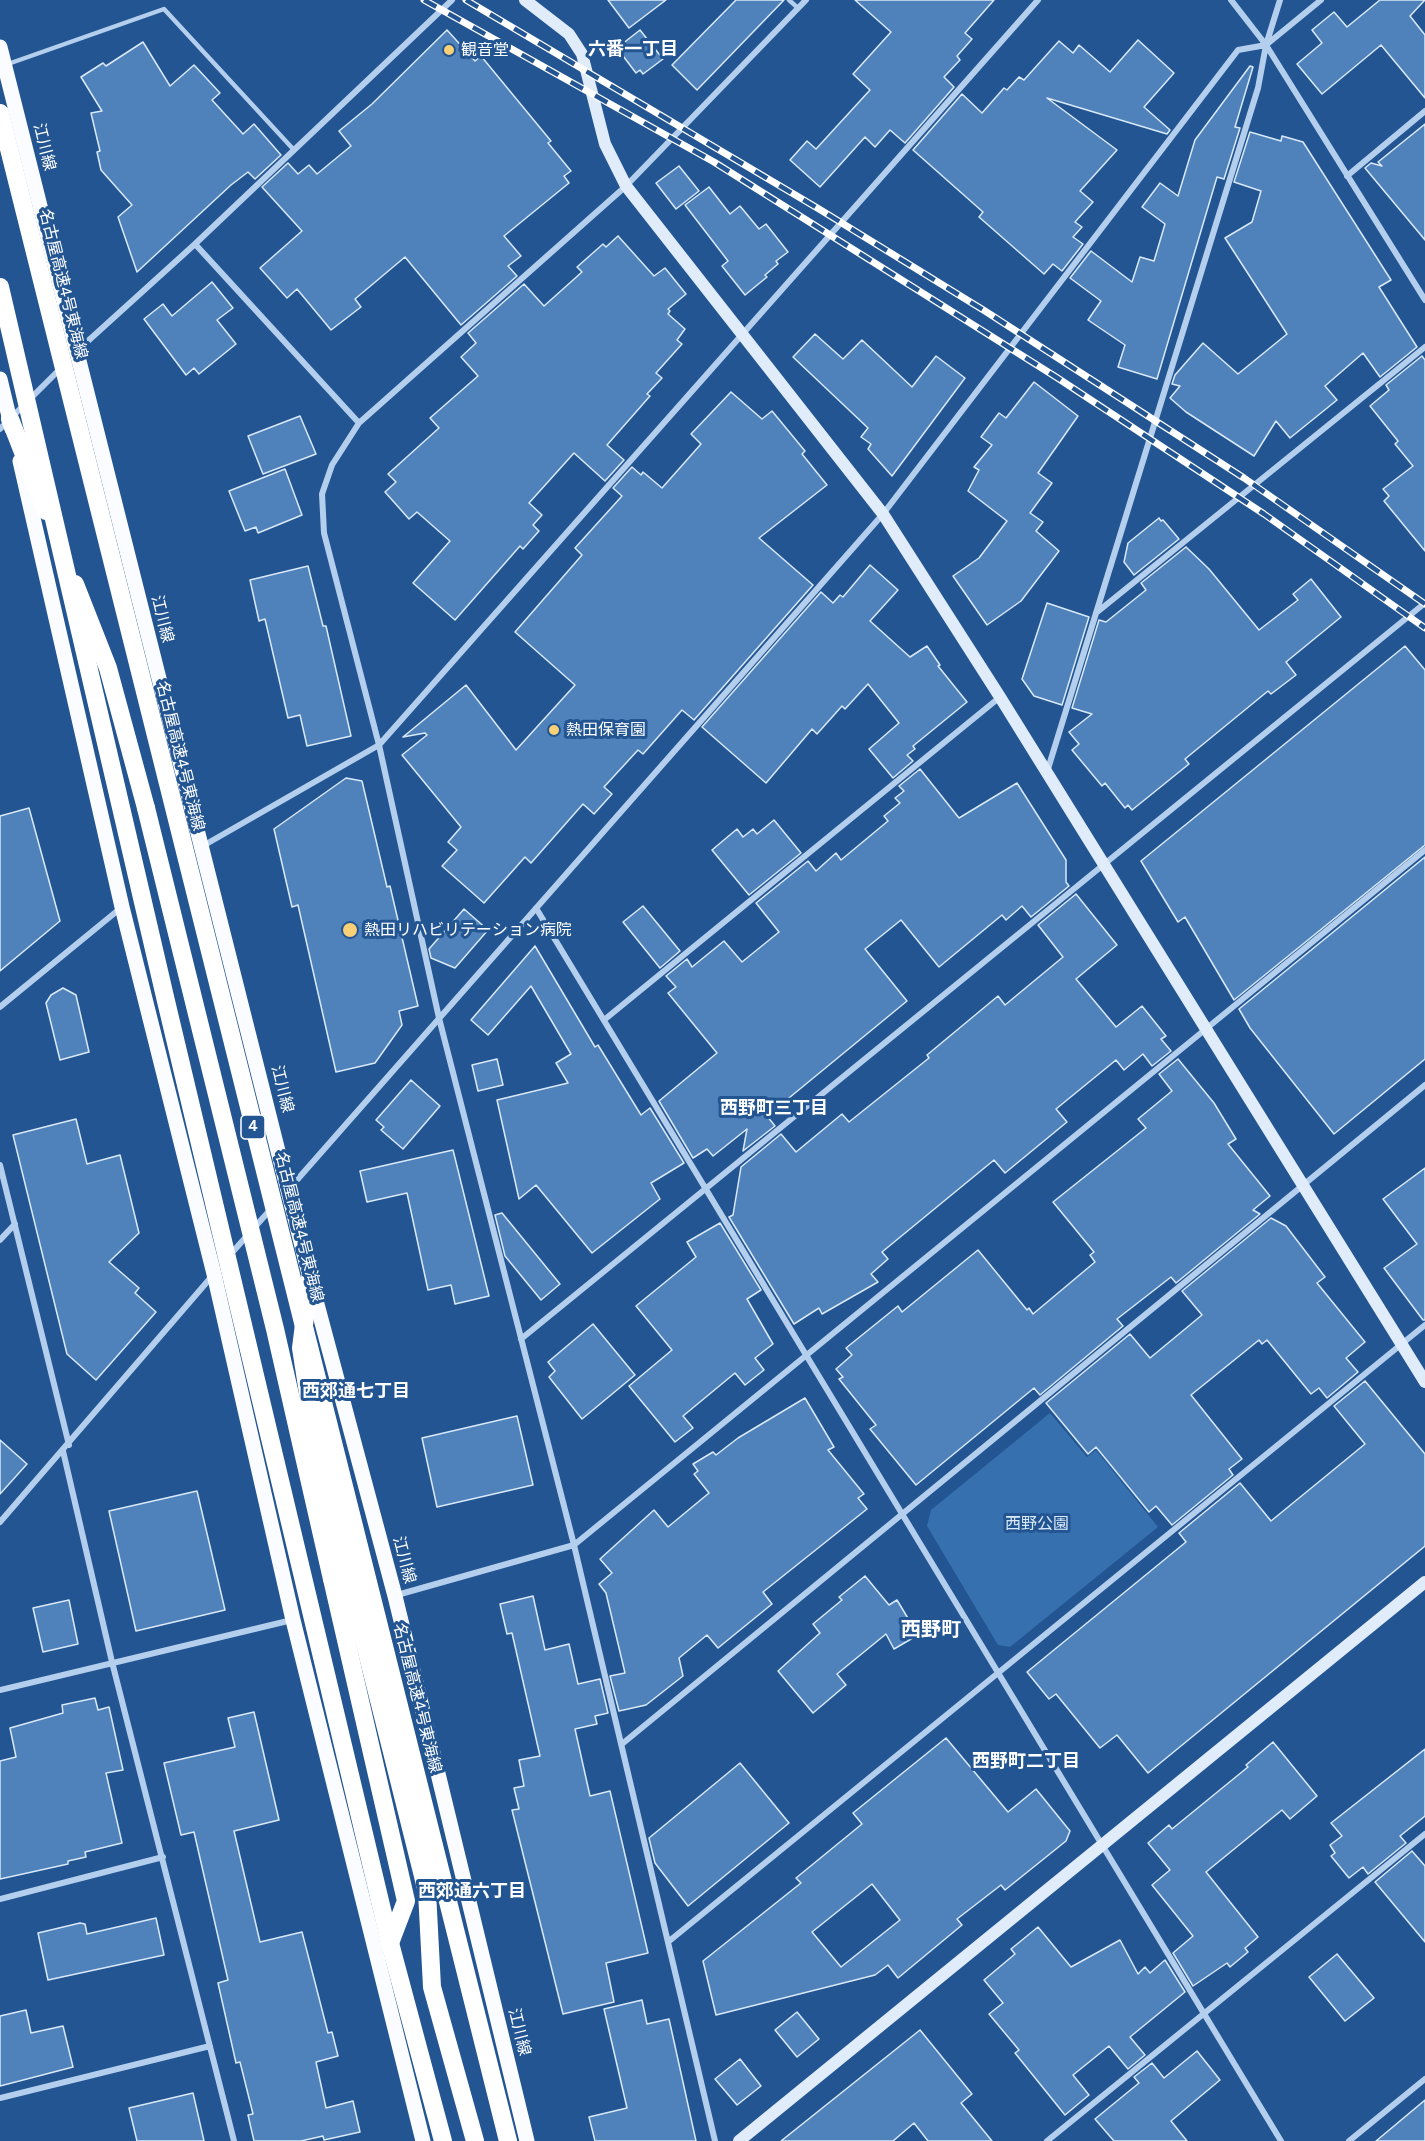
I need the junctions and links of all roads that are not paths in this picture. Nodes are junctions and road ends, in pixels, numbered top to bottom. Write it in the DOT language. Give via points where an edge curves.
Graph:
graph roads {
  1 [pos="452,0"];
  2 [pos="525,0"];
  3 [pos="789,0"];
  4 [pos="806,0"];
  5 [pos="1038,0"];
  6 [pos="1232,0"];
  7 [pos="1280,0"];
  8 [pos="1321,0"];
  9 [pos="798,8"];
  10 [pos="1266,45"];
  11 [pos="0,47"];
  12 [pos="5,65"];
  13 [pos="1425,111"];
  14 [pos="0,113"];
  15 [pos="294,150"];
  16 [pos="1347,176"];
  17 [pos="626,186"];
  18 [pos="195,244"];
  19 [pos="0,287"];
  20 [pos="1425,300"];
  21 [pos="742,332"];
  22 [pos="1425,347"];
  23 [pos="76,353"];
  24 [pos="0,379"];
  25 [pos="359,423"];
  26 [pos="5,424"];
  27 [pos="883,514"];
  28 [pos="1425,603"];
  29 [pos="1096,613"];
  30 [pos="1000,697"];
  31 [pos="379,745"];
  32 [pos="1047,773"];
  33 [pos="201,847"];
  34 [pos="1425,850"];
  35 [pos="1104,865"];
  36 [pos="122,907"];
  37 [pos="536,908"];
  38 [pos="0,1007"];
  39 [pos="439,1018"];
  40 [pos="604,1020"];
  41 [pos="1206,1029"];
  42 [pos="1425,1085"];
  43 [pos="0,1165"];
  44 [pos="1303,1185"];
  45 [pos="289,1189"];
  46 [pos="706,1189"];
  47 [pos="15,1224"];
  48 [pos="0,1240"];
  49 [pos="214,1274"];
  50 [pos="310,1278"];
  51 [pos="1425,1325"];
  52 [pos="521,1339"];
  53 [pos="1401,1345"];
  54 [pos="805,1356"];
  55 [pos="1425,1382"];
  56 [pos="69,1445"];
  57 [pos="63,1451"];
  58 [pos="901,1515"];
  59 [pos="0,1522"];
  60 [pos="574,1545"];
  61 [pos="1425,1582"];
  62 [pos="394,1596"];
  63 [pos="293,1620"];
  64 [pos="112,1662"];
  65 [pos="998,1674"];
  66 [pos="0,1690"];
  67 [pos="622,1744"];
  68 [pos="1425,1834"];
  69 [pos="1102,1845"];
  70 [pos="163,1857"];
  71 [pos="0,1899"];
  72 [pos="668,1942"];
  73 [pos="390,1943"];
  74 [pos="1204,2014"];
  75 [pos="210,2046"];
  76 [pos="1425,2079"];
  77 [pos="0,2098"];
  78 [pos="234,2141"];
  79 [pos="423,2141"];
  80 [pos="443,2141"];
  81 [pos="476,2141"];
  82 [pos="508,2141"];
  83 [pos="527,2141"];
  84 [pos="715,2141"];
  85 [pos="739,2141"];
  86 [pos="1047,2141"];
  87 [pos="1281,2141"];
  88 [pos="1349,2141"];
  1 -- 15 [label="street"];
  2 -- 17 [label="street" via="569,34 582,54 605,144"];
  3 -- 9 [label="lane"];
  4 -- 9 [label="street"];
  5 -- 21 [label="street"];
  6 -- 10 [label="street"];
  7 -- 10 [label="street"];
  8 -- 10 [label="street"];
  9 -- 17 [label="street"];
  10 -- 16 [label="street"];
  10 -- 27 [label="street" via="1238,50"];
  10 -- 29 [label="street" via="1258,88"];
  11 -- 12 [label="main road, 江川線"];
  12 -- 15 [label="lane" via="164,9"];
  12 -- 23 [label="main road, 江川線"];
  13 -- 16 [label="street"];
  14 -- 82 [label="highway, 名古屋高速4号東海線 / 4, bridge"];
  15 -- 18 [label="street"];
  16 -- 20 [label="street"];
  17 -- 21 [label="street"];
  17 -- 25 [label="street"];
  18 -- 23 [label="street"];
  18 -- 25 [label="street"];
  19 -- 73 [label="highway, bridge"];
  21 -- 27 [label="street"];
  21 -- 31 [label="street"];
  22 -- 29 [label="street"];
  23 -- 26 [label="street"];
  23 -- 33 [label="main road, 江川線"];
  24 -- 26 [label="main road"];
  25 -- 31 [label="street" via="332,465 322,494 324,533"];
  26 -- 36 [label="main road"];
  26 -- 73 [label="highway, bridge" via="108,668 146,808 275,1329 406,1901"];
  27 -- 30 [label="street"];
  27 -- 37 [label="street"];
  28 -- 35 [label="street"];
  29 -- 32 [label="street"];
  30 -- 32 [label="street"];
  30 -- 40 [label="street"];
  31 -- 33 [label="street"];
  31 -- 39 [label="street"];
  32 -- 35 [label="street"];
  33 -- 45 [label="main road, 江川線"];
  34 -- 41 [label="street"];
  35 -- 41 [label="street"];
  35 -- 46 [label="street"];
  36 -- 38 [label="street"];
  36 -- 49 [label="main road"];
  37 -- 39 [label="street"];
  37 -- 40 [label="street"];
  39 -- 45 [label="street"];
  39 -- 52 [label="street"];
  40 -- 46 [label="street"];
  41 -- 44 [label="street"];
  41 -- 54 [label="street"];
  42 -- 44 [label="street"];
  43 -- 47 [label="street"];
  44 -- 53 [label="street"];
  44 -- 58 [label="street"];
  45 -- 49 [label="street"];
  45 -- 50 [label="main road, 江川線"];
  46 -- 52 [label="street"];
  46 -- 54 [label="street"];
  47 -- 48 [label="street"];
  47 -- 56 [label="street"];
  49 -- 56 [label="street"];
  49 -- 63 [label="main road"];
  50 -- 62 [label="main road, 江川線"];
  50 -- 81 [label="highway, bridge" via="301,1348 318,1456 427,1892 432,1987"];
  51 -- 53 [label="street"];
  52 -- 60 [label="street"];
  53 -- 55 [label="street"];
  53 -- 65 [label="street"];
  54 -- 58 [label="street"];
  54 -- 60 [label="street"];
  56 -- 57 [label="street"];
  57 -- 59 [label="street"];
  57 -- 64 [label="street"];
  58 -- 65 [label="street"];
  58 -- 67 [label="street"];
  60 -- 62 [label="street"];
  60 -- 67 [label="street"];
  61 -- 69 [label="street"];
  62 -- 83 [label="main road, 江川線"];
  63 -- 64 [label="street"];
  63 -- 79 [label="main road"];
  64 -- 66 [label="street"];
  64 -- 70 [label="street"];
  65 -- 69 [label="street"];
  65 -- 72 [label="street"];
  67 -- 72 [label="street"];
  68 -- 74 [label="street"];
  69 -- 74 [label="street"];
  69 -- 85 [label="street"];
  70 -- 71 [label="street"];
  70 -- 75 [label="street"];
  72 -- 84 [label="street"];
  73 -- 80 [label="highway, bridge"];
  74 -- 86 [label="street"];
  74 -- 87 [label="street"];
  75 -- 77 [label="street"];
  75 -- 78 [label="street"];
  76 -- 88 [label="street"];
}
